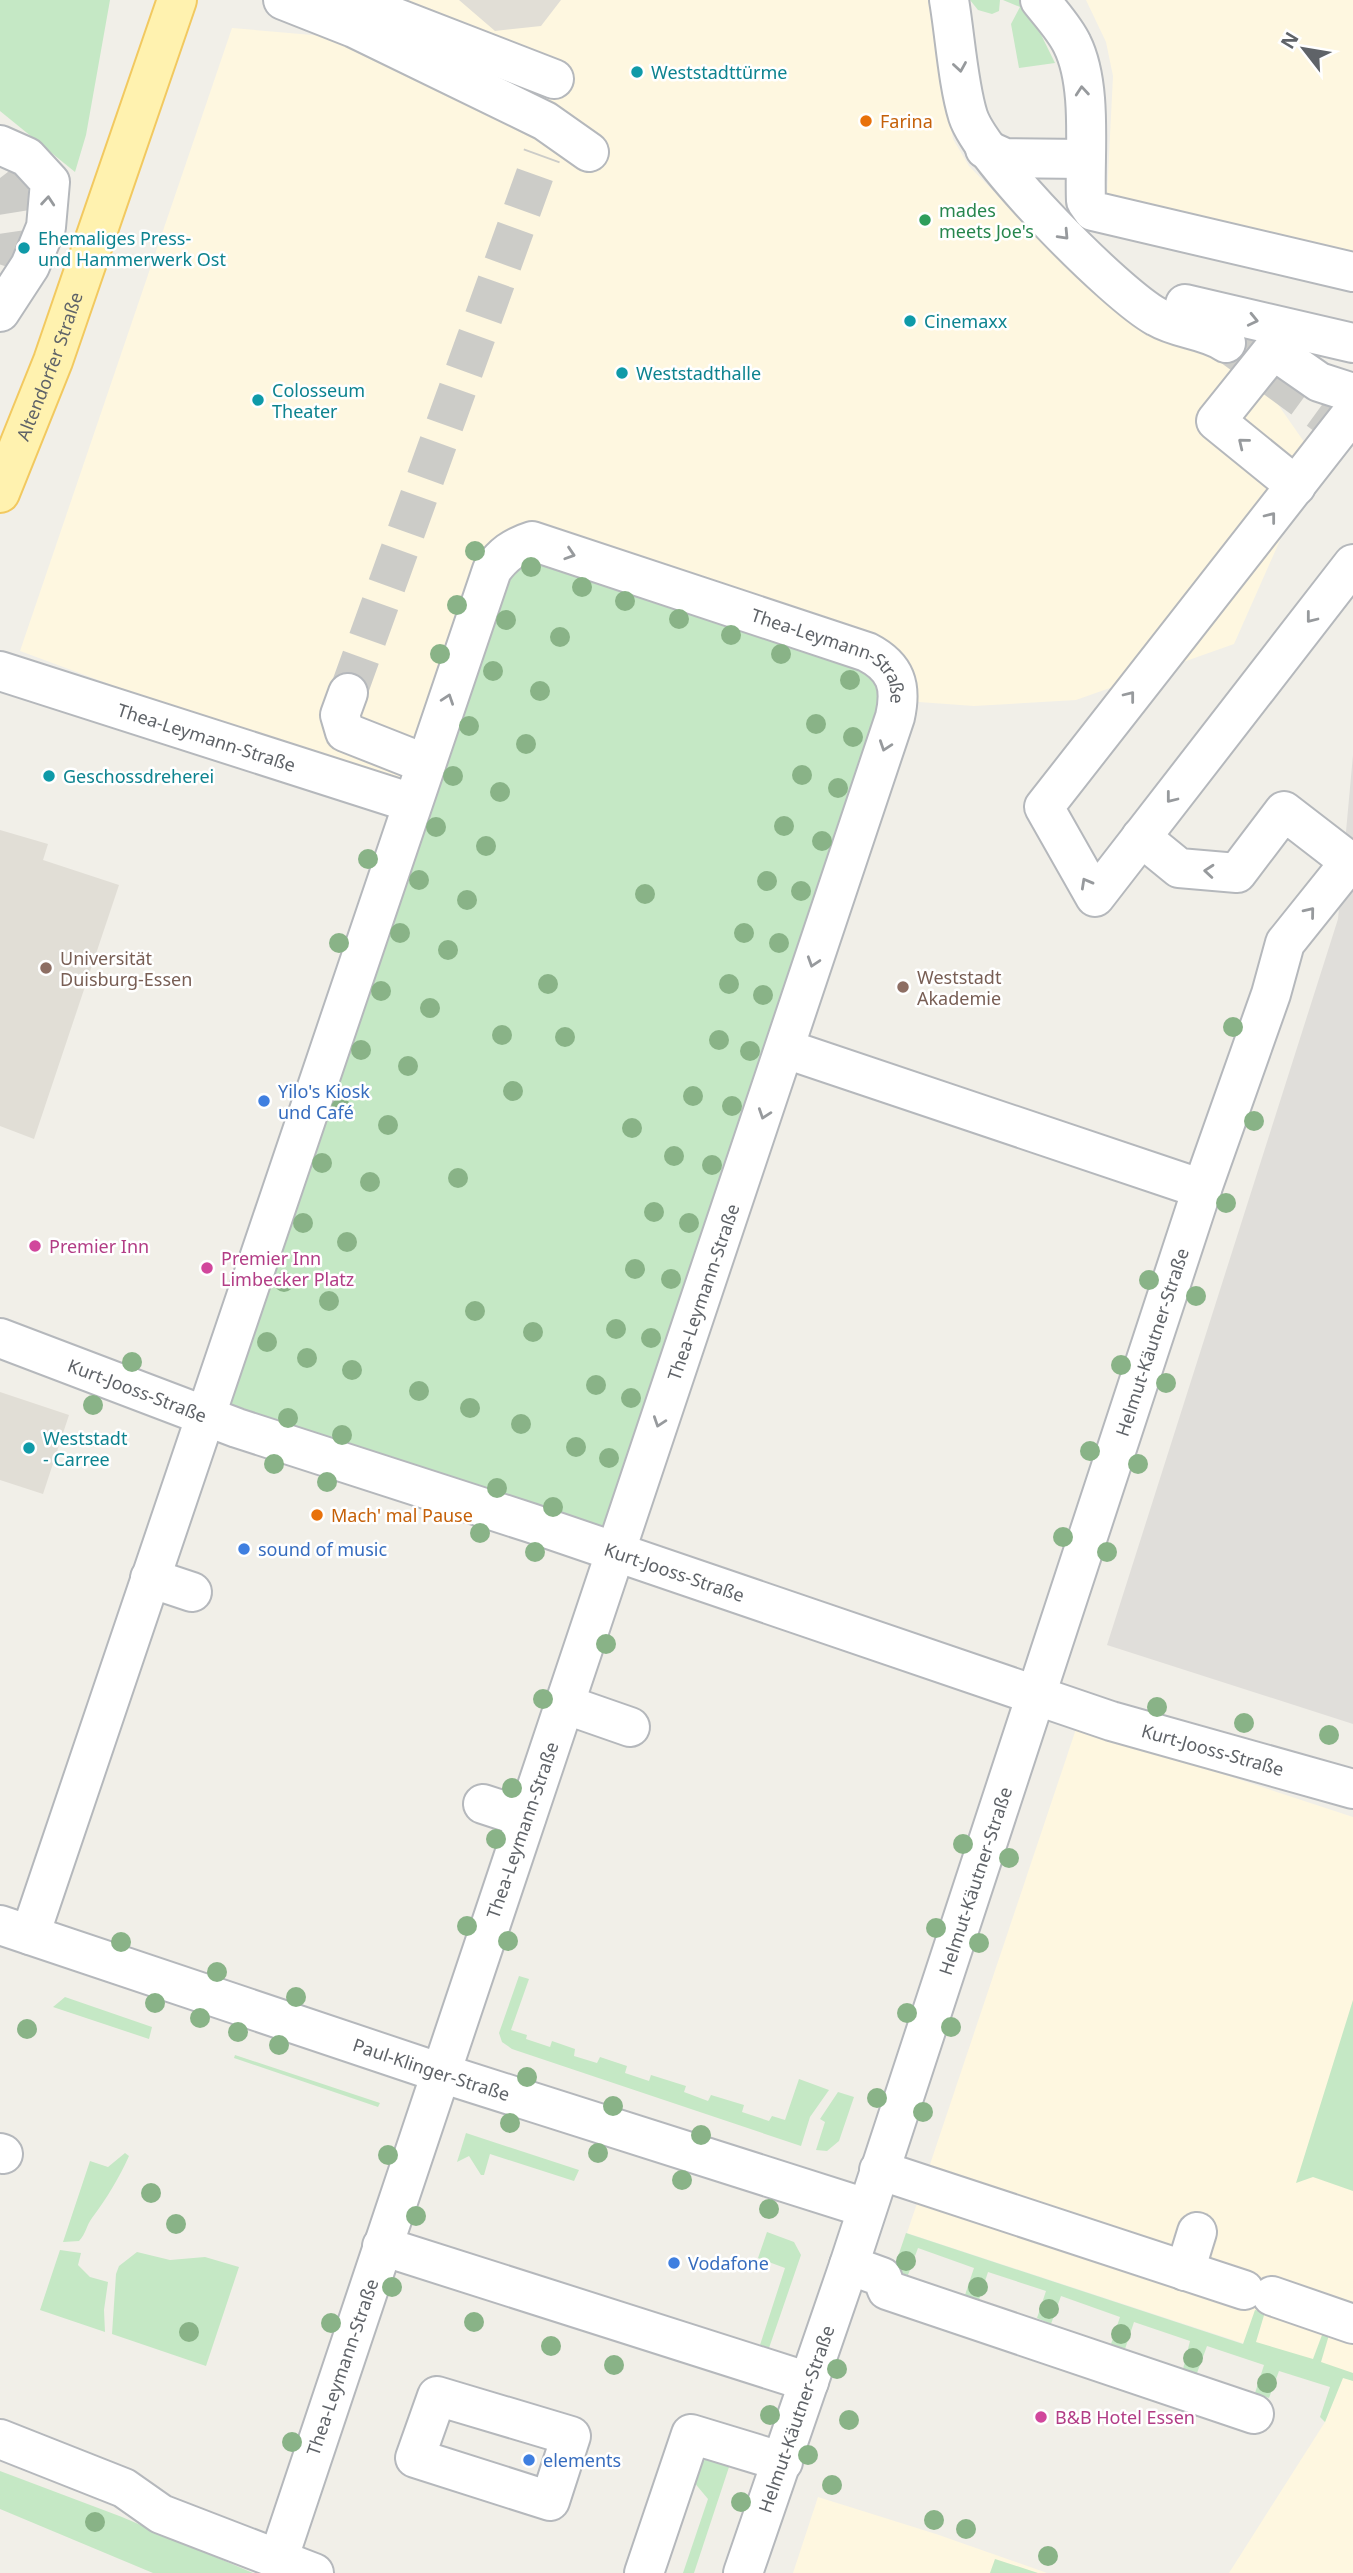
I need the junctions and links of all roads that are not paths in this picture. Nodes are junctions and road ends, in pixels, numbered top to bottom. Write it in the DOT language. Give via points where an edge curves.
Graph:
graph roads {
  1 [pos="177,0"];
  2 [pos="283,0"];
  3 [pos="949,0"];
  4 [pos="1040,0"];
  5 [pos="363,9"];
  6 [pos="554,79"];
  7 [pos="0,145"];
  8 [pos="985,149"];
  9 [pos="589,152"];
  10 [pos="1085,159"];
  11 [pos="1353,272"];
  12 [pos="1138,303"];
  13 [pos="0,312"];
  14 [pos="1226,343"];
  15 [pos="1353,343"];
  16 [pos="1273,350"];
  17 [pos="1353,366"];
  18 [pos="1353,393"];
  19 [pos="1353,412"];
  20 [pos="1296,486"];
  21 [pos="0,493"];
  22 [pos="1353,564"];
  23 [pos="0,671"];
  24 [pos="348,693"];
  25 [pos="426,764"];
  26 [pos="412,803"];
  27 [pos="1141,837"];
  28 [pos="1334,925"];
  29 [pos="1271,994"];
  30 [pos="786,1049"];
  31 [pos="1202,1189"];
  32 [pos="0,1338"];
  33 [pos="205,1417"];
  34 [pos="615,1552"];
  35 [pos="150,1578"];
  36 [pos="192,1592"];
  37 [pos="1036,1695"];
  38 [pos="564,1704"];
  39 [pos="630,1727"];
  40 [pos="1353,1788"];
  41 [pos="483,1804"];
  42 [pos="526,1818"];
  43 [pos="15,1930"];
  44 [pos="440,2073"];
  45 [pos="879,2170"];
  46 [pos="866,2208"];
  47 [pos="1197,2232"];
  48 [pos="382,2246"];
  49 [pos="849,2265"];
  50 [pos="1185,2271"];
  51 [pos="1353,2324"];
  52 [pos="809,2382"];
  53 [pos="1254,2414"];
  54 [pos="0,2439"];
  55 [pos="783,2462"];
  56 [pos="278,2560"];
  57 [pos="314,2573"];
  58 [pos="644,2573"];
  59 [pos="743,2573"];
  1 -- 21 [label="main road, Altendorfer Straße" via="53,361"];
  2 -- 5 [label="street"];
  3 -- 8 [label="street, one-way" via="968,116"];
  10 -- 4 [label="street, one-way" via="1080,72 1072,44"];
  5 -- 6 [label="street"];
  5 -- 9 [label="street"];
  13 -- 7 [label="street, one-way" via="30,266 46,227 50,182 27,158"];
  8 -- 10 [label="street" via="1005,158"];
  8 -- 12 [label="street, one-way" via="1091,264"];
  10 -- 11 [label="street" via="1086,201 1099,214"];
  12 -- 14 [label="street" via="1156,317"];
  12 -- 15 [label="street, one-way" via="1165,300"];
  16 -- 17 [label="street"];
  16 -- 18 [label="street" via="1319,382"];
  20 -- 16 [label="street, one-way" via="1216,421"];
  19 -- 20 [label="street"];
  27 -- 20 [label="street, one-way" via="1094,897 1044,807"];
  22 -- 27 [label="street, one-way"];
  23 -- 26 [label="street, Thea-Leymann-Straße"];
  24 -- 25 [label="street" via="340,715 345,732"];
  25 -- 26 [label="street, Thea-Leymann-Straße"];
  25 -- 30 [label="street, Thea-Leymann-Straße, one-way" via="492,570 501,557 532,541 882,660 898,684 895,717"];
  26 -- 33 [label="street, Thea-Leymann-Straße"];
  29 -- 27 [label="street, Helmut-Käutner-Straße, one-way" via="1285,943 1350,862 1284,811 1237,873 1179,868"];
  28 -- 29 [label="street"];
  29 -- 31 [label="street, Helmut-Käutner-Straße"];
  30 -- 31 [label="street"];
  30 -- 34 [label="street, Thea-Leymann-Straße, one-way"];
  31 -- 37 [label="street, Helmut-Käutner-Straße"];
  32 -- 33 [label="street, Kurt-Jooss-Straße"];
  33 -- 34 [label="street, Kurt-Jooss-Straße"];
  33 -- 35 [label="street, Thea-Leymann-Straße"];
  34 -- 37 [label="street, Kurt-Jooss-Straße"];
  34 -- 38 [label="street, Thea-Leymann-Straße"];
  35 -- 36 [label="street"];
  35 -- 43 [label="street, Thea-Leymann-Straße"];
  37 -- 40 [label="street, Kurt-Jooss-Straße" via="1170,1738"];
  37 -- 45 [label="street, Helmut-Käutner-Straße"];
  38 -- 39 [label="street"];
  38 -- 42 [label="street, Thea-Leymann-Straße"];
  41 -- 42 [label="street"];
  42 -- 44 [label="street, Thea-Leymann-Straße"];
  43 -- 44 [label="street, Paul-Klinger-Straße"];
  44 -- 46 [label="street, Paul-Klinger-Straße"];
  44 -- 48 [label="street, Thea-Leymann-Straße"];
  45 -- 46 [label="street, Helmut-Käutner-Straße"];
  45 -- 50 [label="street"];
  46 -- 49 [label="street, Helmut-Käutner-Straße"];
  47 -- 50 [label="street"];
  48 -- 52 [label="street"];
  48 -- 56 [label="street, Thea-Leymann-Straße" via="345,2401"];
  49 -- 52 [label="street, Helmut-Käutner-Straße"];
  49 -- 53 [label="street" via="882,2277 887,2290"];
  50 -- 51 [label="street"];
  52 -- 55 [label="street, Helmut-Käutner-Straße"];
  54 -- 56 [label="street" via="124,2488 161,2515"];
  55 -- 58 [label="street" via="691,2434"];
  55 -- 59 [label="street, Helmut-Käutner-Straße"];
  56 -- 57 [label="street"];
}
